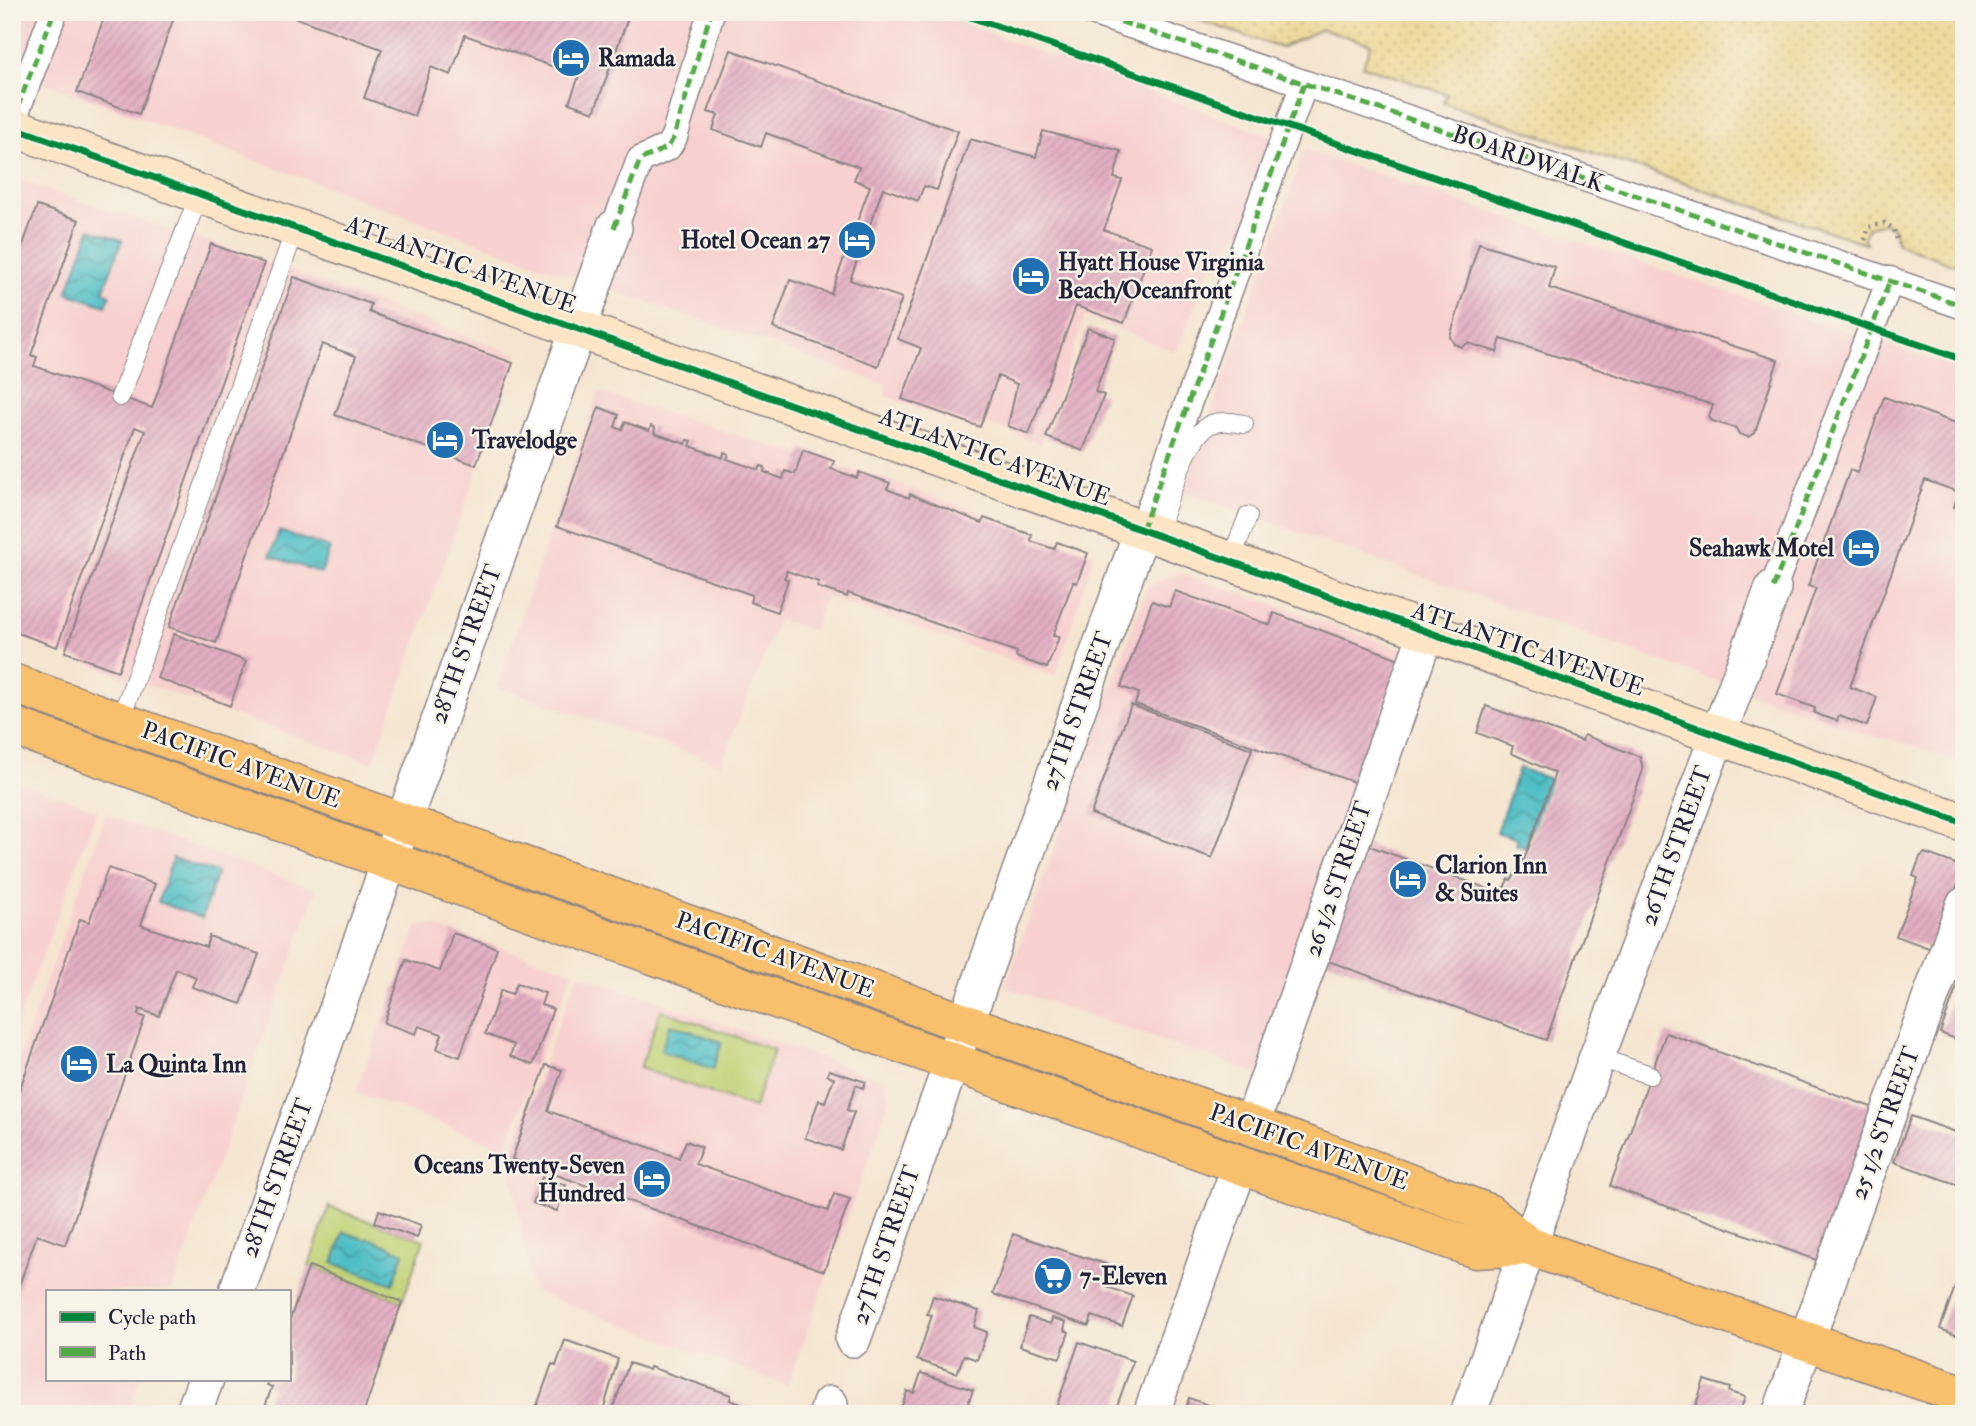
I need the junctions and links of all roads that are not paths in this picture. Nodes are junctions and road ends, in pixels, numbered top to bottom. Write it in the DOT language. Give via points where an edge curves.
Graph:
graph roads {
  1 [pos="54,12"];
  2 [pos="711,12"];
  3 [pos="1092,12"];
  4 [pos="1304,84"];
  5 [pos="12,125"];
  6 [pos="200,194"];
  7 [pos="296,227"];
  8 [pos="614,228"];
  9 [pos="1891,280"];
  10 [pos="1964,306"];
  11 [pos="577,327"];
  12 [pos="120,397"];
  13 [pos="1244,424"];
  14 [pos="1248,516"];
  15 [pos="1149,533"];
  16 [pos="1230,562"];
  17 [pos="1773,588"];
  18 [pos="1426,633"];
  19 [pos="12,683"];
  20 [pos="120,721"];
  21 [pos="12,726"];
  22 [pos="1717,736"];
  23 [pos="402,822"];
  24 [pos="1964,824"];
  25 [pos="388,862"];
  26 [pos="1964,905"];
  27 [pos="966,1023"];
  28 [pos="1597,1057"];
  29 [pos="952,1064"];
  30 [pos="1650,1075"];
  31 [pos="1251,1126"];
  32 [pos="1240,1166"];
  33 [pos="1528,1246"];
  34 [pos="237,1290"];
  35 [pos="853,1339"];
  36 [pos="1806,1340"];
  37 [pos="206,1380"];
  38 [pos="1964,1395"];
  39 [pos="193,1414"];
  40 [pos="1151,1414"];
  41 [pos="1468,1414"];
  42 [pos="1780,1414"];
  1 -- 5 [label="street"];
  2 -- 8 [label="street, 28TH STREET" via="674,138 668,147 640,160"];
  3 -- 4 [label="street, BOARDWALK"];
  4 -- 9 [label="street, BOARDWALK"];
  4 -- 15 [label="street, 27TH STREET"];
  5 -- 6 [label="main road, ATLANTIC AVENUE"];
  6 -- 7 [label="main road, ATLANTIC AVENUE"];
  6 -- 12 [label="lane"];
  7 -- 11 [label="main road, ATLANTIC AVENUE"];
  7 -- 20 [label="lane"];
  8 -- 11 [label="street, 28TH STREET"];
  9 -- 10 [label="street, BOARDWALK"];
  9 -- 17 [label="street, 26TH STREET"];
  11 -- 15 [label="main road, ATLANTIC AVENUE"];
  11 -- 23 [label="street, 28TH STREET"];
  13 -- 15 [label="lane" via="1226,421 1209,425 1195,438"];
  14 -- 16 [label="lane"];
  15 -- 16 [label="main road, ATLANTIC AVENUE"];
  15 -- 27 [label="street, 27TH STREET"];
  16 -- 18 [label="main road, ATLANTIC AVENUE"];
  17 -- 22 [label="street, 26TH STREET"];
  18 -- 22 [label="main road, ATLANTIC AVENUE"];
  18 -- 31 [label="street, 26 1/2 STREET"];
  19 -- 20 [label="highway, PACIFIC AVENUE"];
  20 -- 23 [label="highway, PACIFIC AVENUE"];
  21 -- 25 [label="highway, PACIFIC AVENUE"];
  22 -- 24 [label="main road, ATLANTIC AVENUE"];
  22 -- 28 [label="street, 26TH STREET"];
  23 -- 25 [label="street, 28TH STREET"];
  23 -- 27 [label="highway, PACIFIC AVENUE"];
  25 -- 29 [label="highway, PACIFIC AVENUE"];
  25 -- 34 [label="street, 28TH STREET"];
  26 -- 36 [label="street, 25 1/2 STREET" via="1868,1153"];
  27 -- 29 [label="street, 27TH STREET"];
  27 -- 31 [label="highway, PACIFIC AVENUE"];
  28 -- 30 [label="lane"];
  28 -- 33 [label="street, 26TH STREET"];
  29 -- 32 [label="highway, PACIFIC AVENUE"];
  29 -- 35 [label="street, 27TH STREET"];
  31 -- 33 [label="highway, PACIFIC AVENUE" via="1488,1213"];
  32 -- 33 [label="highway, PACIFIC AVENUE" via="1476,1249"];
  32 -- 40 [label="street"];
  33 -- 36 [label="highway, PACIFIC AVENUE"];
  33 -- 41 [label="street, 26TH STREET"];
  36 -- 38 [label="highway, PACIFIC AVENUE"];
  36 -- 42 [label="street, 25 1/2 STREET"];
  37 -- 39 [label="street"];
}
